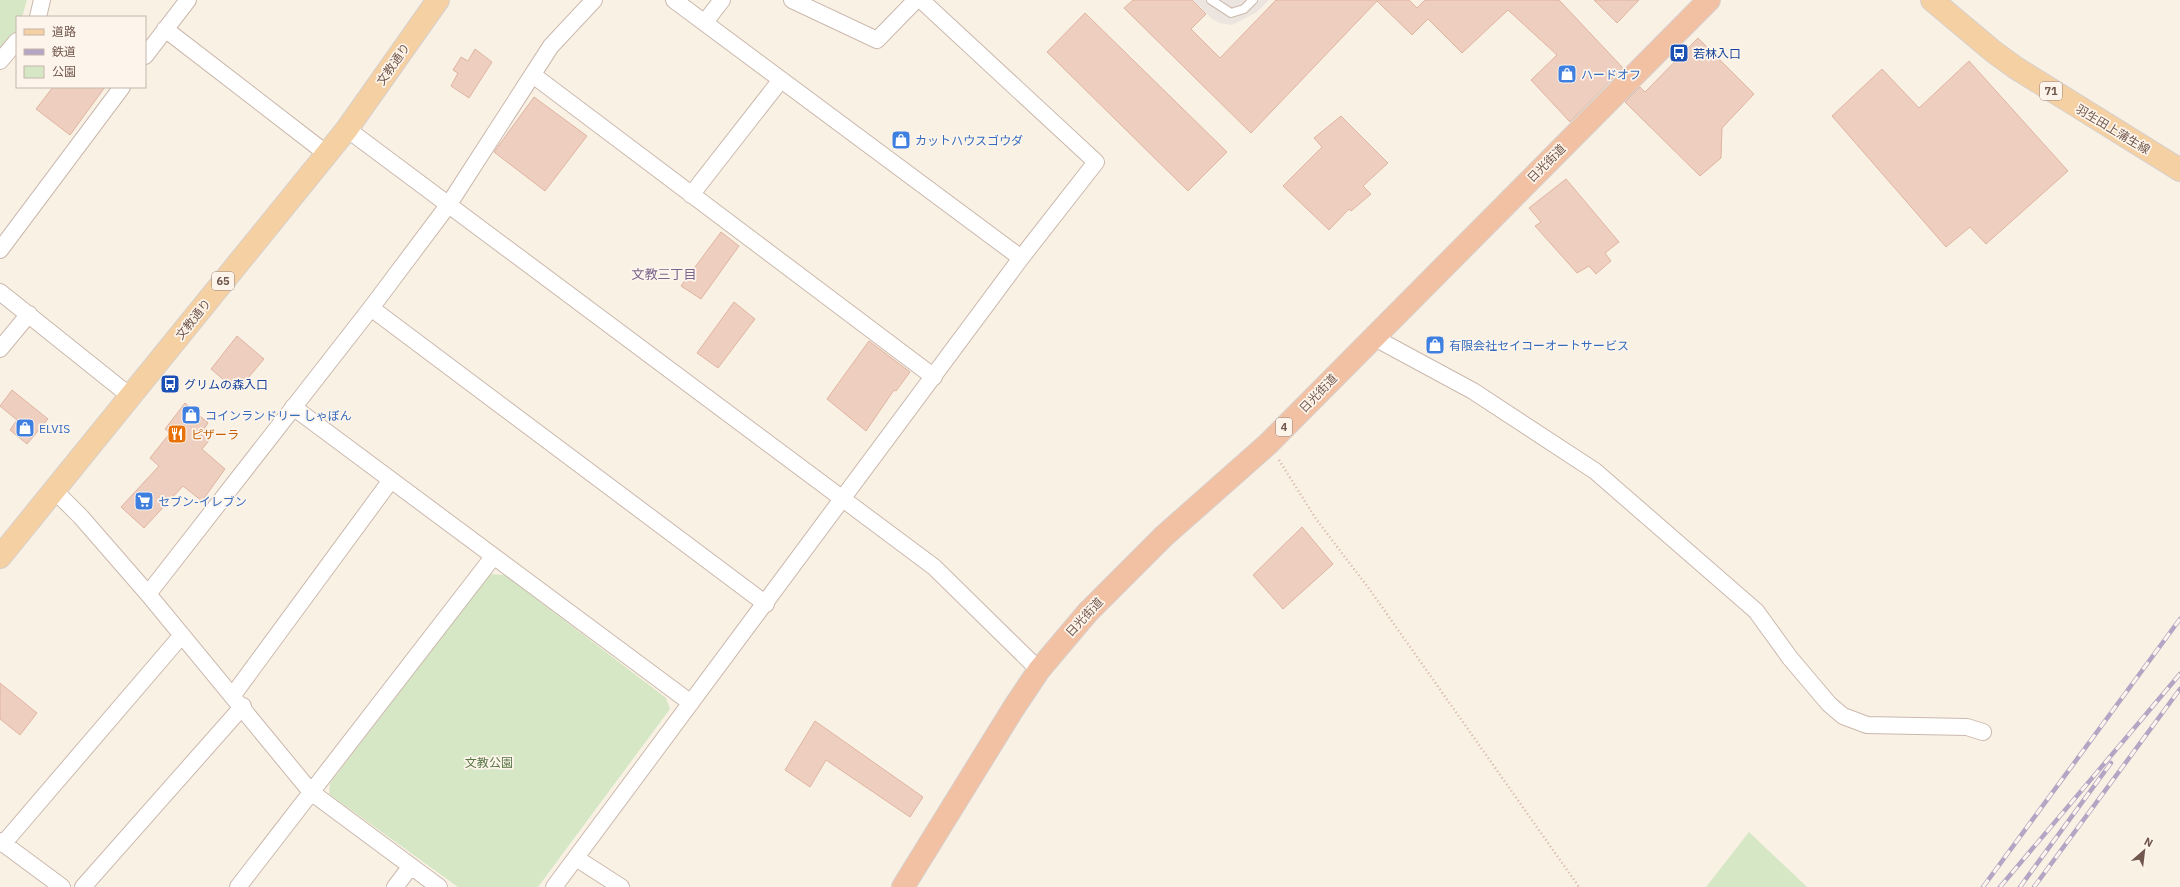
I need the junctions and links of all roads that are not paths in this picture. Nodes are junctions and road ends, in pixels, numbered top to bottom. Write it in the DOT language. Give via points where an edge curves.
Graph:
graph roads {
  1 [pos="42,0"];
  2 [pos="438,0"];
  3 [pos="594,0"];
  4 [pos="674,0"];
  5 [pos="722,0"];
  6 [pos="792,0"];
  7 [pos="916,0"];
  8 [pos="921,0"];
  9 [pos="1211,0"];
  10 [pos="1253,0"];
  11 [pos="1708,0"];
  12 [pos="1932,0"];
  13 [pos="181,2"];
  14 [pos="38,16"];
  15 [pos="705,22"];
  16 [pos="165,29"];
  17 [pos="16,42"];
  18 [pos="146,55"];
  19 [pos="0,61"];
  20 [pos="533,75"];
  21 [pos="780,80"];
  22 [pos="121,88"];
  23 [pos="347,129"];
  24 [pos="327,154"];
  25 [pos="2180,170"];
  26 [pos="691,195"];
  27 [pos="449,204"];
  28 [pos="0,250"];
  29 [pos="1021,258"];
  30 [pos="0,292"];
  31 [pos="371,308"];
  32 [pos="29,314"];
  33 [pos="1373,337"];
  34 [pos="0,349"];
  35 [pos="934,377"];
  36 [pos="130,396"];
  37 [pos="293,407"];
  38 [pos="391,480"];
  39 [pos="54,490"];
  40 [pos="844,498"];
  41 [pos="0,556"];
  42 [pos="493,557"];
  43 [pos="148,594"];
  44 [pos="766,604"];
  45 [pos="182,635"];
  46 [pos="1039,670"];
  47 [pos="238,701"];
  48 [pos="691,703"];
  49 [pos="1982,732"];
  50 [pos="311,792"];
  51 [pos="2,842"];
  52 [pos="576,858"];
  53 [pos="411,866"];
  54 [pos="62,887"];
  55 [pos="83,887"];
  56 [pos="238,887"];
  57 [pos="395,887"];
  58 [pos="439,887"];
  59 [pos="554,887"];
  60 [pos="621,887"];
  61 [pos="903,887"];
  1 -- 14 [label="street"];
  2 -- 23 [label="main road, 文教通り / 65"];
  3 -- 20 [label="street" via="551,46"];
  4 -- 15 [label="street"];
  5 -- 15 [label="street"];
  6 -- 7 [label="street" via="877,40"];
  8 -- 29 [label="street" via="1096,162"];
  9 -- 10 [label="lane" via="1231,14 1244,9"];
  11 -- 33 [label="highway, 日光街道 / 4"];
  12 -- 25 [label="main road, 羽生田上蒲生線 / 71" via="2016,68"];
  13 -- 16 [label="street"];
  15 -- 21 [label="street"];
  16 -- 18 [label="street"];
  16 -- 24 [label="street"];
  17 -- 19 [label="street"];
  20 -- 26 [label="street"];
  20 -- 27 [label="street"];
  21 -- 26 [label="street"];
  21 -- 29 [label="street"];
  22 -- 28 [label="street"];
  23 -- 24 [label="main road, 文教通り / 65"];
  23 -- 27 [label="street"];
  24 -- 36 [label="main road, 文教通り / 65"];
  26 -- 35 [label="street"];
  27 -- 31 [label="street"];
  27 -- 40 [label="street"];
  29 -- 35 [label="street"];
  30 -- 32 [label="street"];
  31 -- 37 [label="street"];
  31 -- 44 [label="street"];
  32 -- 34 [label="street"];
  32 -- 36 [label="street"];
  33 -- 46 [label="highway, 日光街道 / 4" via="1268,444 1164,536 1088,612"];
  33 -- 49 [label="street" via="1473,391 1595,471 1756,611 1790,658 1829,704 1843,716 1867,724 1967,727"];
  35 -- 40 [label="street"];
  36 -- 39 [label="main road, 文教通り / 65"];
  37 -- 38 [label="street"];
  37 -- 43 [label="street"];
  38 -- 42 [label="street"];
  38 -- 47 [label="street"];
  39 -- 41 [label="main road, 文教通り / 65"];
  39 -- 43 [label="street" via="81,516"];
  40 -- 44 [label="street"];
  40 -- 46 [label="street" via="934,567"];
  42 -- 48 [label="street"];
  42 -- 50 [label="street"];
  43 -- 45 [label="street"];
  44 -- 48 [label="street"];
  45 -- 47 [label="street"];
  45 -- 51 [label="street"];
  46 -- 61 [label="highway, 日光街道 / 4"];
  47 -- 50 [label="street"];
  47 -- 55 [label="street"];
  48 -- 52 [label="street"];
  50 -- 53 [label="street"];
  50 -- 56 [label="street"];
  51 -- 54 [label="street"];
  52 -- 59 [label="street"];
  52 -- 60 [label="street"];
  53 -- 57 [label="street"];
  53 -- 58 [label="street"];
}
